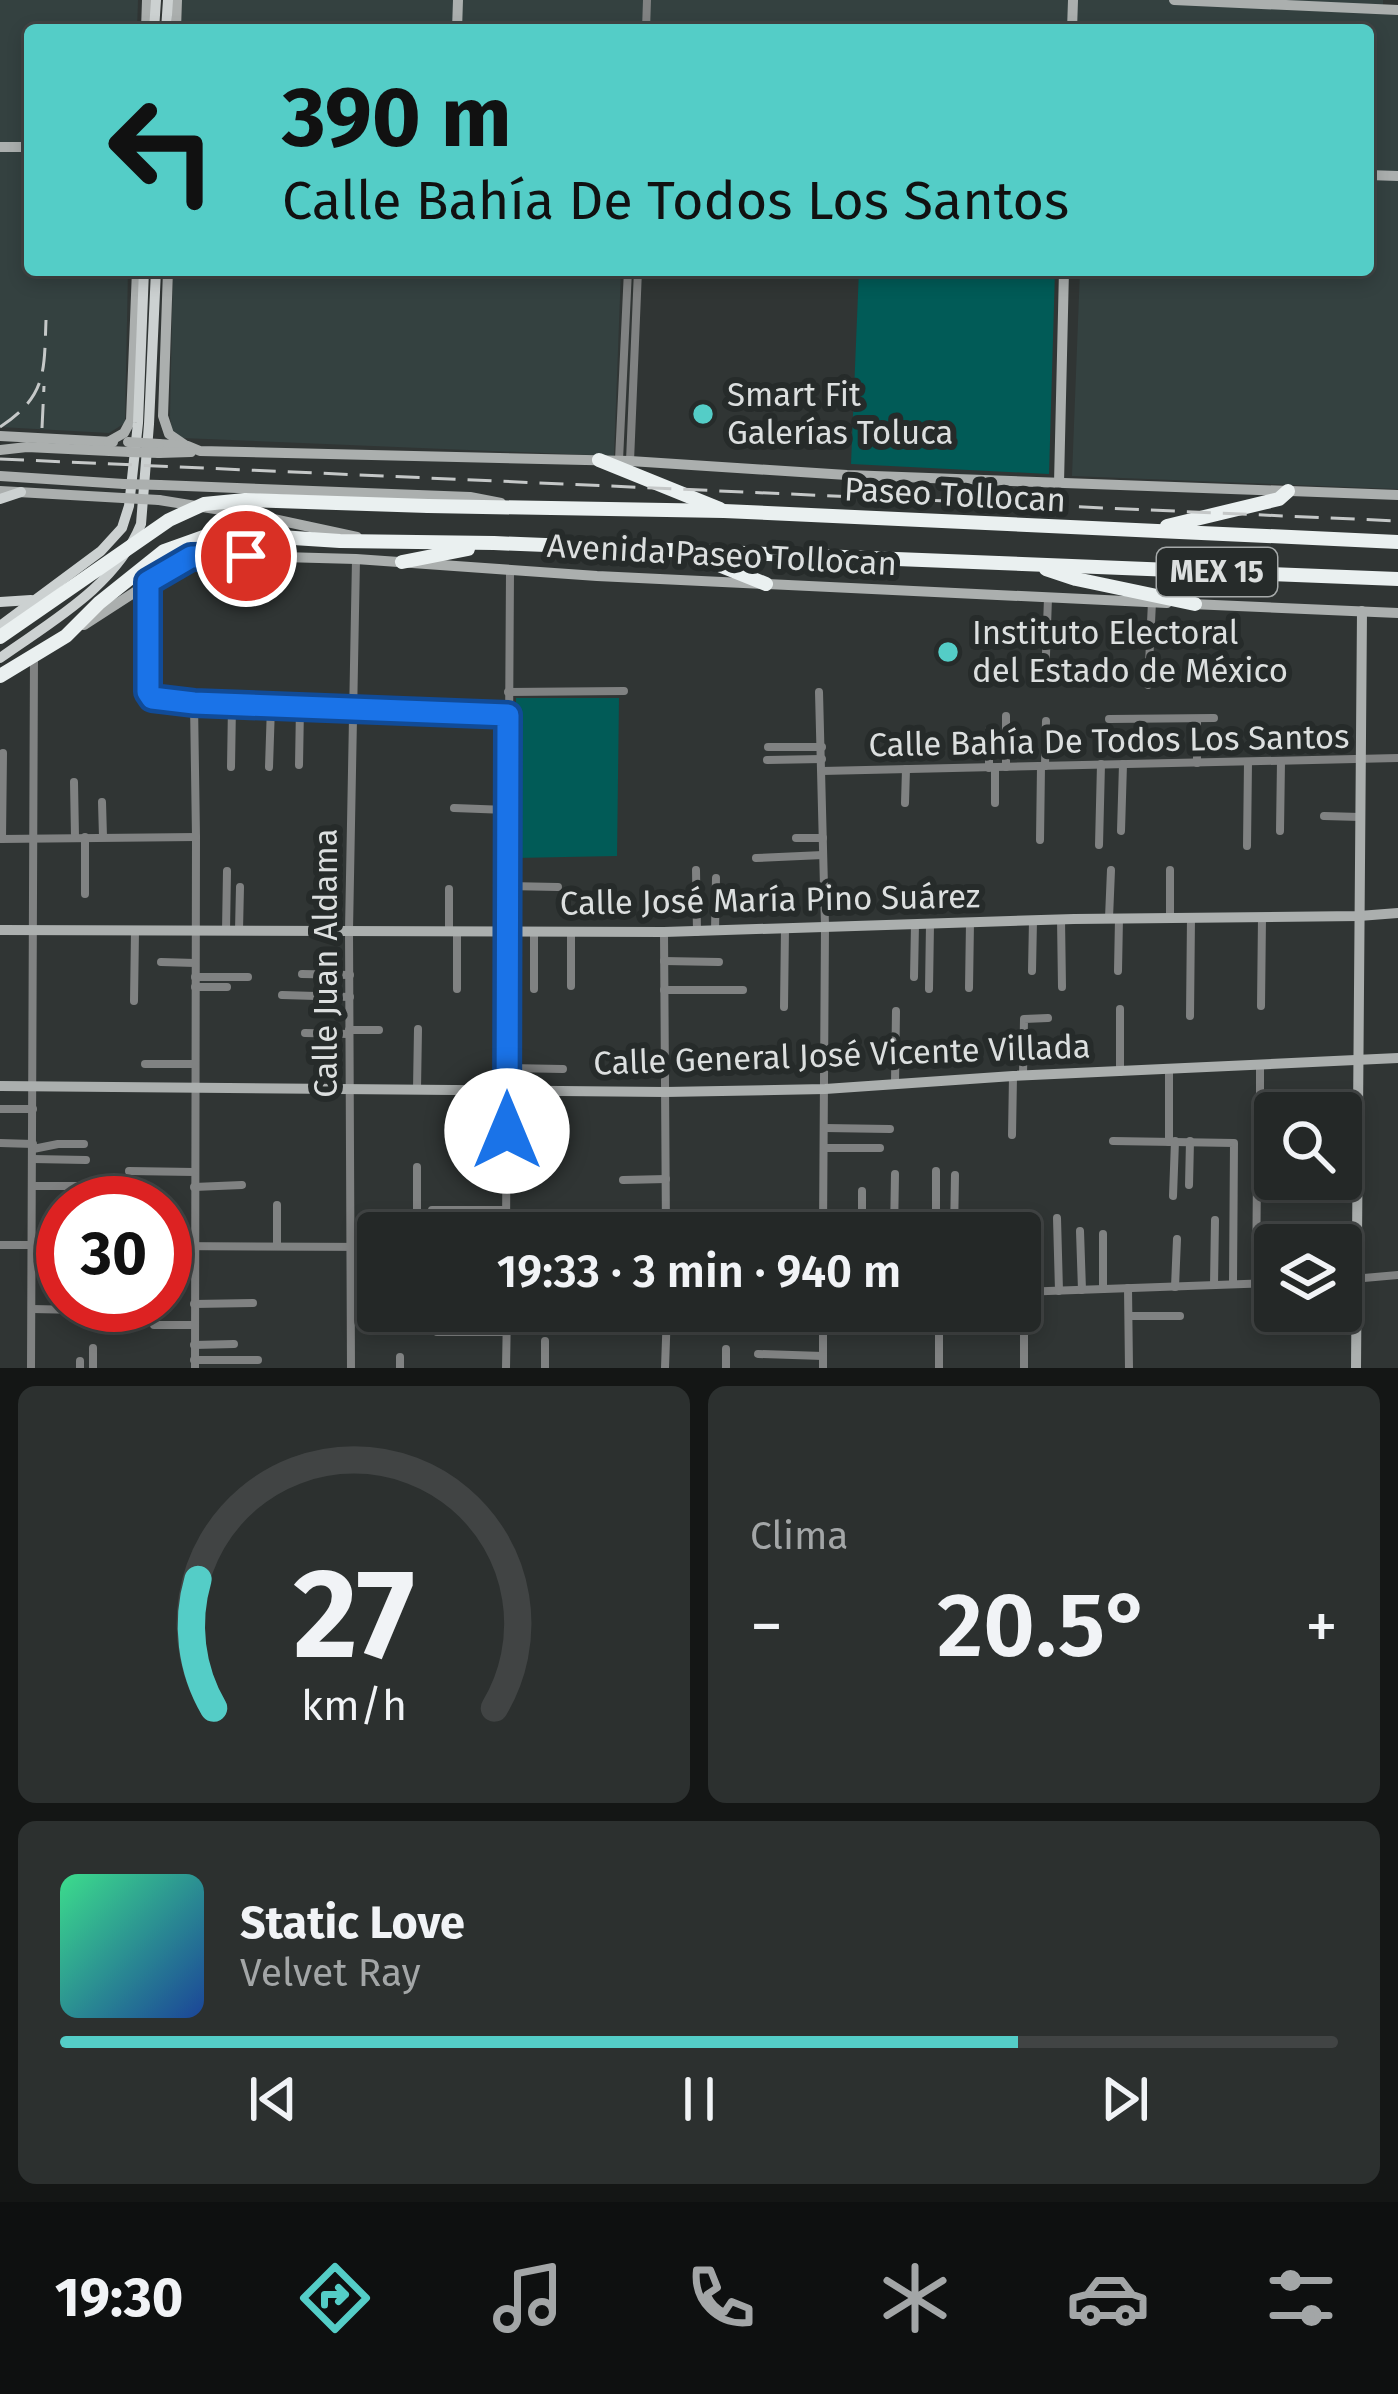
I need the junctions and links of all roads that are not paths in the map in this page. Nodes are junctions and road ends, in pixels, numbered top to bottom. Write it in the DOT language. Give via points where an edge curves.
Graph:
graph roads {
  1 [pos="1174,0"];
  2 [pos="1398,10"];
  3 [pos="141,276"];
  4 [pos="141,276"];
  5 [pos="156,276"];
  6 [pos="168,276"];
  7 [pos="628,276"];
  8 [pos="638,276"];
  9 [pos="1064,276"];
  10 [pos="0,436"];
  11 [pos="108,442"];
  12 [pos="129,447"];
  13 [pos="194,449"];
  14 [pos="0,450"];
  15 [pos="599,460"];
  16 [pos="624,461"];
  17 [pos="0,476"];
  18 [pos="1059,483"];
  19 [pos="1288,490"];
  20 [pos="0,495"];
  21 [pos="1398,495"];
  22 [pos="509,506"];
  23 [pos="724,511"];
  24 [pos="1146,531"];
  25 [pos="376,541"];
  26 [pos="1398,542"];
  27 [pos="494,543"];
  28 [pos="684,551"];
  29 [pos="356,559"];
  30 [pos="402,562"];
  31 [pos="1036,564"];
  32 [pos="510,571"];
  33 [pos="1398,579"];
  34 [pos="148,582"];
  35 [pos="766,584"];
  36 [pos="1048,598"];
  37 [pos="34,599"];
  38 [pos="0,602"];
  39 [pos="1152,602"];
  40 [pos="1196,604"];
  41 [pos="1362,611"];
  42 [pos="1398,613"];
  43 [pos="0,626"];
  44 [pos="66,636"];
  45 [pos="0,638"];
  46 [pos="34,654"];
  47 [pos="0,658"];
  48 [pos="0,676"];
  49 [pos="1045,682"];
  50 [pos="1148,685"];
  51 [pos="508,692"];
  52 [pos="624,692"];
  53 [pos="819,692"];
  54 [pos="194,703"];
  55 [pos="232,705"];
  56 [pos="271,706"];
  57 [pos="300,707"];
  58 [pos="353,709"];
  59 [pos="508,715"];
  60 [pos="1006,716"];
  61 [pos="1214,718"];
  62 [pos="1108,719"];
  63 [pos="1197,719"];
  64 [pos="1046,722"];
  65 [pos="989,730"];
  66 [pos="768,747"];
  67 [pos="822,747"];
  68 [pos="3,753"];
  69 [pos="1398,758"];
  70 [pos="822,759"];
  71 [pos="1361,759"];
  72 [pos="766,760"];
  73 [pos="1281,761"];
  74 [pos="1248,762"];
  75 [pos="1197,763"];
  76 [pos="1101,764"];
  77 [pos="1123,764"];
  78 [pos="299,765"];
  79 [pos="231,766"];
  80 [pos="1043,766"];
  81 [pos="269,767"];
  82 [pos="996,768"];
  83 [pos="906,769"];
  84 [pos="822,771"];
  85 [pos="74,782"];
  86 [pos="102,802"];
  87 [pos="905,803"];
  88 [pos="995,803"];
  89 [pos="454,808"];
  90 [pos="507,810"];
  91 [pos="1324,816"];
  92 [pos="1360,817"];
  93 [pos="1121,831"];
  94 [pos="1280,831"];
  95 [pos="103,836"];
  96 [pos="80,837"];
  97 [pos="196,837"];
  98 [pos="35,838"];
  99 [pos="796,838"];
  100 [pos="823,838"];
  101 [pos="1,839"];
  102 [pos="1040,840"];
  103 [pos="1099,845"];
  104 [pos="1247,847"];
  105 [pos="823,855"];
  106 [pos="756,858"];
  107 [pos="696,870"];
  108 [pos="1111,870"];
  109 [pos="1170,870"];
  110 [pos="227,871"];
  111 [pos="716,878"];
  112 [pos="507,886"];
  113 [pos="240,887"];
  114 [pos="558,887"];
  115 [pos="449,890"];
  116 [pos="85,894"];
  117 [pos="1398,913"];
  118 [pos="1359,916"];
  119 [pos="1191,917"];
  120 [pos="1262,917"];
  121 [pos="1114,918"];
  122 [pos="1169,918"];
  123 [pos="1061,919"];
  124 [pos="1033,920"];
  125 [pos="970,922"];
  126 [pos="915,924"];
  127 [pos="930,924"];
  128 [pos="825,926"];
  129 [pos="785,928"];
  130 [pos="34,929"];
  131 [pos="0,930"];
  132 [pos="195,930"];
  133 [pos="349,930"];
  134 [pos="135,931"];
  135 [pos="233,931"];
  136 [pos="716,931"];
  137 [pos="453,932"];
  138 [pos="534,932"];
  139 [pos="664,932"];
  140 [pos="697,932"];
  141 [pos="507,933"];
  142 [pos="571,933"];
  143 [pos="664,961"];
  144 [pos="161,962"];
  145 [pos="196,962"];
  146 [pos="719,962"];
  147 [pos="1032,970"];
  148 [pos="1118,971"];
  149 [pos="302,974"];
  150 [pos="350,975"];
  151 [pos="248,977"];
  152 [pos="914,977"];
  153 [pos="195,982"];
  154 [pos="571,986"];
  155 [pos="227,987"];
  156 [pos="1062,987"];
  157 [pos="457,988"];
  158 [pos="929,988"];
  159 [pos="969,988"];
  160 [pos="534,989"];
  161 [pos="664,990"];
  162 [pos="743,990"];
  163 [pos="282,995"];
  164 [pos="350,997"];
  165 [pos="134,1001"];
  166 [pos="1261,1006"];
  167 [pos="784,1007"];
  168 [pos="1120,1009"];
  169 [pos="896,1011"];
  170 [pos="1190,1016"];
  171 [pos="1048,1018"];
  172 [pos="418,1028"];
  173 [pos="379,1030"];
  174 [pos="349,1032"];
  175 [pos="305,1033"];
  176 [pos="1398,1058"];
  177 [pos="1357,1059"];
  178 [pos="145,1064"];
  179 [pos="195,1064"];
  180 [pos="1260,1065"];
  181 [pos="508,1068"];
  182 [pos="563,1069"];
  183 [pos="1169,1070"];
  184 [pos="1120,1072"];
  185 [pos="1018,1075"];
  186 [pos="895,1083"];
  187 [pos="0,1086"];
  188 [pos="33,1086"];
  189 [pos="349,1088"];
  190 [pos="194,1089"];
  191 [pos="417,1089"];
  192 [pos="825,1089"];
  193 [pos="508,1091"];
  194 [pos="665,1092"];
  195 [pos="1260,1092"];
  196 [pos="0,1109"];
  197 [pos="33,1109"];
  198 [pos="824,1128"];
  199 [pos="890,1129"];
  200 [pos="1012,1135"];
  201 [pos="1112,1141"];
  202 [pos="1172,1142"];
  203 [pos="1190,1142"];
  204 [pos="0,1143"];
  205 [pos="84,1144"];
  206 [pos="33,1147"];
  207 [pos="824,1148"];
  208 [pos="880,1148"];
  209 [pos="86,1160"];
  210 [pos="418,1167"];
  211 [pos="129,1172"];
  212 [pos="194,1172"];
  213 [pos="936,1172"];
  214 [pos="895,1174"];
  215 [pos="955,1175"];
  216 [pos="665,1179"];
  217 [pos="623,1180"];
  218 [pos="242,1185"];
  219 [pos="1189,1185"];
  220 [pos="34,1186"];
  221 [pos="194,1187"];
  222 [pos="862,1192"];
  223 [pos="1174,1196"];
  224 [pos="277,1205"];
  225 [pos="432,1210"];
  226 [pos="506,1210"];
  227 [pos="417,1212"];
  228 [pos="666,1212"];
  229 [pos="823,1212"];
  230 [pos="862,1212"];
  231 [pos="894,1212"];
  232 [pos="935,1212"];
  233 [pos="954,1212"];
  234 [pos="1057,1218"];
  235 [pos="1215,1220"];
  236 [pos="1357,1224"];
  237 [pos="1080,1231"];
  238 [pos="1103,1234"];
  239 [pos="1177,1239"];
  240 [pos="0,1245"];
  241 [pos="32,1245"];
  242 [pos="36,1245"];
  243 [pos="194,1246"];
  244 [pos="277,1246"];
  245 [pos="351,1247"];
  246 [pos="357,1247"];
  247 [pos="1398,1275"];
  248 [pos="1362,1279"];
  249 [pos="1254,1283"];
  250 [pos="1233,1284"];
  251 [pos="1214,1285"];
  252 [pos="1175,1287"];
  253 [pos="1128,1288"];
  254 [pos="1103,1289"];
  255 [pos="1082,1290"];
  256 [pos="1041,1291"];
  257 [pos="1059,1291"];
  258 [pos="351,1299"];
  259 [pos="357,1299"];
  260 [pos="194,1304"];
  261 [pos="253,1304"];
  262 [pos="32,1309"];
  263 [pos="36,1309"];
  264 [pos="1129,1316"];
  265 [pos="1180,1316"];
  266 [pos="194,1325"];
  267 [pos="507,1332"];
  268 [pos="666,1332"];
  269 [pos="823,1332"];
  270 [pos="939,1332"];
  271 [pos="1023,1332"];
  272 [pos="1356,1332"];
  273 [pos="545,1341"];
  274 [pos="234,1344"];
  275 [pos="194,1345"];
  276 [pos="93,1348"];
  277 [pos="726,1349"];
  278 [pos="758,1354"];
  279 [pos="823,1355"];
  280 [pos="400,1357"];
  281 [pos="258,1360"];
  282 [pos="195,1364"];
  283 [pos="32,1368"];
  284 [pos="93,1368"];
  285 [pos="351,1368"];
  286 [pos="400,1368"];
  287 [pos="506,1368"];
  288 [pos="545,1368"];
  289 [pos="665,1368"];
  290 [pos="726,1368"];
  291 [pos="823,1368"];
  292 [pos="939,1368"];
  293 [pos="1024,1368"];
  294 [pos="1129,1368"];
  295 [pos="1356,1368"];
  1 -- 2 [label="main road"];
  3 -- 11 [label="main road" via="131,419"];
  4 -- 37 [label="main road" via="127,517 101,551"];
  5 -- 47 [label="main road" via="135,540 90,593"];
  6 -- 13 [label="main road" via="163,416 169,434"];
  7 -- 16 [label="street"];
  8 -- 16 [label="street"];
  9 -- 18 [label="main road"];
  10 -- 11 [label="main road"];
  11 -- 12 [label="main road"];
  12 -- 13 [label="main road, bridge"];
  12 -- 14 [label="main road"];
  13 -- 15 [label="main road"];
  15 -- 16 [label="main road"];
  15 -- 23 [label="highway"];
  16 -- 18 [label="main road"];
  17 -- 22 [label="main road, Avenida Paseo Tollocan / MEX 15, bridge" via="470,497"];
  18 -- 19 [label="main road"];
  19 -- 21 [label="main road"];
  19 -- 24 [label="highway" via="1279,499"];
  20 -- 25 [label="main road, MEX 15, bridge" via="159,500"];
  22 -- 23 [label="highway, Paseo Tollocan / MEX 15"];
  22 -- 45 [label="highway, Avenida Paseo Tollocan, bridge" via="204,504"];
  23 -- 24 [label="highway, Paseo Tollocan / MEX 15"];
  24 -- 26 [label="highway, Paseo Tollocan / MEX 15"];
  25 -- 27 [label="highway, Paseo Tollocan / MEX 15"];
  25 -- 44 [label="highway, Avenida Paseo Tollocan" via="232,534 186,541"];
  27 -- 28 [label="highway, Paseo Tollocan / MEX 15"];
  27 -- 30 [label="highway"];
  28 -- 31 [label="highway, Paseo Tollocan / MEX 15"];
  28 -- 35 [label="highway"];
  29 -- 30 [label="main road, Avenida Paseo Tollocan"];
  29 -- 34 [label="main road, Avenida Paseo Tollocan" via="210,555"];
  29 -- 58 [label="street, Calle Juan Aldama"];
  30 -- 32 [label="main road, Avenida Paseo Tollocan"];
  31 -- 33 [label="highway, Paseo Tollocan / MEX 15"];
  31 -- 40 [label="highway"];
  32 -- 35 [label="main road, Avenida Paseo Tollocan"];
  32 -- 51 [label="street"];
  34 -- 44 [label="main road, Avenida Paseo Tollocan"];
  34 -- 54 [label="street" via="149,695"];
  35 -- 36 [label="main road, Avenida Paseo Tollocan"];
  36 -- 39 [label="main road, Avenida Paseo Tollocan"];
  36 -- 49 [label="street"];
  37 -- 38 [label="main road"];
  37 -- 43 [label="main road"];
  39 -- 40 [label="main road, Avenida Paseo Tollocan"];
  39 -- 50 [label="street"];
  40 -- 41 [label="main road, Avenida Paseo Tollocan"];
  41 -- 42 [label="main road, Avenida Paseo Tollocan"];
  41 -- 71 [label="main road"];
  44 -- 46 [label="highway, Avenida Paseo Tollocan"];
  46 -- 48 [label="highway, Avenida Paseo Tollocan"];
  46 -- 98 [label="street"];
  51 -- 52 [label="street"];
  51 -- 59 [label="street"];
  53 -- 67 [label="street"];
  54 -- 55 [label="street"];
  54 -- 97 [label="street"];
  55 -- 56 [label="street"];
  55 -- 79 [label="street"];
  56 -- 57 [label="street"];
  56 -- 81 [label="street"];
  57 -- 58 [label="street"];
  57 -- 78 [label="street"];
  58 -- 59 [label="street"];
  58 -- 133 [label="street, Calle Juan Aldama"];
  59 -- 90 [label="street"];
  60 -- 82 [label="street"];
  61 -- 63 [label="street"];
  62 -- 63 [label="street"];
  63 -- 75 [label="street"];
  64 -- 80 [label="street"];
  65 -- 82 [label="street"];
  66 -- 67 [label="street"];
  67 -- 70 [label="street"];
  68 -- 101 [label="street"];
  69 -- 71 [label="street, Calle Bahía De Todos Los Santos"];
  70 -- 72 [label="street"];
  70 -- 84 [label="street"];
  71 -- 73 [label="street, Calle Bahía De Todos Los Santos"];
  71 -- 92 [label="main road"];
  73 -- 74 [label="street, Calle Bahía De Todos Los Santos"];
  73 -- 94 [label="street"];
  74 -- 75 [label="street, Calle Bahía De Todos Los Santos"];
  74 -- 104 [label="street"];
  75 -- 77 [label="street, Calle Bahía De Todos Los Santos"];
  76 -- 77 [label="street, Calle Bahía De Todos Los Santos"];
  76 -- 80 [label="street, Calle Bahía De Todos Los Santos"];
  76 -- 103 [label="street"];
  77 -- 93 [label="street"];
  80 -- 82 [label="street, Calle Bahía De Todos Los Santos"];
  80 -- 102 [label="street"];
  82 -- 83 [label="street, Calle Bahía De Todos Los Santos"];
  82 -- 88 [label="street"];
  83 -- 84 [label="street, Calle Bahía De Todos Los Santos"];
  83 -- 87 [label="street"];
  84 -- 100 [label="street"];
  85 -- 96 [label="street"];
  86 -- 95 [label="street"];
  89 -- 90 [label="street"];
  90 -- 112 [label="street"];
  91 -- 92 [label="street"];
  92 -- 118 [label="main road"];
  95 -- 96 [label="street"];
  95 -- 97 [label="street"];
  96 -- 98 [label="street"];
  96 -- 116 [label="street"];
  97 -- 132 [label="street"];
  98 -- 101 [label="street"];
  98 -- 130 [label="street"];
  99 -- 100 [label="street"];
  100 -- 105 [label="street"];
  105 -- 106 [label="street"];
  105 -- 128 [label="street"];
  107 -- 140 [label="street"];
  108 -- 121 [label="street"];
  109 -- 122 [label="street"];
  110 -- 135 [label="street"];
  111 -- 136 [label="street"];
  112 -- 114 [label="street"];
  112 -- 141 [label="street"];
  113 -- 135 [label="street"];
  115 -- 137 [label="street"];
  117 -- 118 [label="main road, Calle José María Pino Suárez"];
  118 -- 120 [label="main road, Calle José María Pino Suárez"];
  118 -- 177 [label="main road"];
  119 -- 120 [label="main road, Calle José María Pino Suárez"];
  119 -- 122 [label="main road, Calle José María Pino Suárez"];
  119 -- 170 [label="street"];
  120 -- 166 [label="street"];
  121 -- 122 [label="main road, Calle José María Pino Suárez"];
  121 -- 123 [label="main road, Calle José María Pino Suárez"];
  121 -- 148 [label="street"];
  123 -- 124 [label="main road, Calle José María Pino Suárez"];
  123 -- 156 [label="street"];
  124 -- 125 [label="main road, Calle José María Pino Suárez"];
  124 -- 147 [label="street"];
  125 -- 127 [label="main road, Calle José María Pino Suárez"];
  125 -- 159 [label="street"];
  126 -- 127 [label="main road, Calle José María Pino Suárez"];
  126 -- 128 [label="main road, Calle José María Pino Suárez"];
  126 -- 152 [label="street"];
  127 -- 158 [label="street"];
  128 -- 129 [label="main road, Calle José María Pino Suárez"];
  128 -- 192 [label="street"];
  129 -- 136 [label="main road, Calle José María Pino Suárez"];
  129 -- 167 [label="street"];
  130 -- 131 [label="main road, Calle José María Pino Suárez"];
  130 -- 134 [label="main road, Calle José María Pino Suárez"];
  130 -- 188 [label="street"];
  132 -- 134 [label="main road, Calle José María Pino Suárez"];
  132 -- 135 [label="main road, Calle José María Pino Suárez"];
  132 -- 145 [label="street"];
  133 -- 135 [label="main road, Calle José María Pino Suárez"];
  133 -- 137 [label="main road, Calle José María Pino Suárez"];
  133 -- 150 [label="street, Calle Juan Aldama"];
  134 -- 165 [label="street"];
  136 -- 140 [label="main road, Calle José María Pino Suárez"];
  137 -- 141 [label="main road, Calle José María Pino Suárez"];
  137 -- 157 [label="street"];
  138 -- 141 [label="main road, Calle José María Pino Suárez"];
  138 -- 142 [label="main road, Calle José María Pino Suárez"];
  138 -- 160 [label="street"];
  139 -- 140 [label="main road, Calle José María Pino Suárez"];
  139 -- 142 [label="main road, Calle José María Pino Suárez"];
  139 -- 143 [label="street"];
  141 -- 181 [label="street"];
  142 -- 154 [label="street"];
  143 -- 146 [label="street"];
  143 -- 161 [label="street"];
  144 -- 145 [label="street"];
  145 -- 153 [label="street"];
  149 -- 150 [label="street"];
  150 -- 164 [label="street, Calle Juan Aldama"];
  151 -- 153 [label="street"];
  153 -- 155 [label="street"];
  153 -- 179 [label="street"];
  161 -- 162 [label="street"];
  161 -- 194 [label="street"];
  163 -- 164 [label="street"];
  164 -- 174 [label="street, Calle Juan Aldama"];
  168 -- 184 [label="street"];
  169 -- 186 [label="street"];
  171 -- 185 [label="street" via="1024,1019"];
  172 -- 191 [label="street"];
  173 -- 174 [label="street"];
  174 -- 175 [label="street"];
  174 -- 189 [label="street, Calle Juan Aldama"];
  176 -- 177 [label="main road, Calle General José Vicente Villada"];
  177 -- 180 [label="main road, Calle General José Vicente Villada"];
  177 -- 236 [label="main road"];
  178 -- 179 [label="street"];
  179 -- 190 [label="street"];
  180 -- 183 [label="main road, Calle General José Vicente Villada"];
  180 -- 195 [label="street"];
  181 -- 182 [label="street"];
  181 -- 193 [label="street"];
  183 -- 184 [label="main road, Calle General José Vicente Villada"];
  183 -- 202 [label="street"];
  184 -- 185 [label="main road, Calle General José Vicente Villada"];
  185 -- 186 [label="main road, Calle General José Vicente Villada"];
  185 -- 200 [label="street"];
  186 -- 192 [label="main road, Calle General José Vicente Villada"];
  187 -- 188 [label="main road, Calle General José Vicente Villada"];
  188 -- 190 [label="main road, Calle General José Vicente Villada"];
  188 -- 197 [label="street"];
  189 -- 190 [label="main road, Calle General José Vicente Villada"];
  189 -- 191 [label="main road, Calle General José Vicente Villada"];
  189 -- 245 [label="street, Calle Juan Aldama"];
  190 -- 212 [label="street"];
  191 -- 193 [label="main road, Calle General José Vicente Villada"];
  192 -- 194 [label="main road, Calle General José Vicente Villada"];
  192 -- 198 [label="street"];
  193 -- 194 [label="main road, Calle General José Vicente Villada"];
  193 -- 226 [label="street"];
  194 -- 216 [label="street"];
  196 -- 197 [label="street"];
  197 -- 206 [label="street"];
  198 -- 199 [label="street"];
  198 -- 207 [label="street"];
  201 -- 202 [label="street"];
  202 -- 203 [label="street"];
  202 -- 223 [label="street"];
  203 -- 219 [label="street"];
  203 -- 250 [label="street" via="1235,1144"];
  204 -- 206 [label="street"];
  205 -- 206 [label="street"];
  206 -- 209 [label="street"];
  206 -- 220 [label="street"];
  207 -- 208 [label="street"];
  207 -- 229 [label="street"];
  210 -- 227 [label="street"];
  211 -- 212 [label="street"];
  212 -- 221 [label="street"];
  213 -- 232 [label="street"];
  214 -- 231 [label="street"];
  215 -- 233 [label="street"];
  216 -- 217 [label="street"];
  216 -- 228 [label="street"];
  218 -- 221 [label="street"];
  220 -- 241 [label="street"];
  221 -- 243 [label="street"];
  222 -- 230 [label="street"];
  224 -- 244 [label="street"];
  225 -- 226 [label="street"];
  234 -- 257 [label="street"];
  235 -- 251 [label="street"];
  237 -- 255 [label="street"];
  238 -- 254 [label="street"];
  239 -- 252 [label="street"];
  240 -- 241 [label="street"];
  241 -- 242 [label="street"];
  241 -- 262 [label="street"];
  243 -- 244 [label="street"];
  243 -- 260 [label="street"];
  244 -- 245 [label="street"];
  245 -- 246 [label="street"];
  245 -- 258 [label="street, Calle Juan Aldama"];
  247 -- 248 [label="street"];
  249 -- 250 [label="street"];
  250 -- 251 [label="street"];
  251 -- 252 [label="street"];
  252 -- 253 [label="street"];
  253 -- 254 [label="street"];
  253 -- 264 [label="street"];
  254 -- 255 [label="street"];
  255 -- 257 [label="street"];
  256 -- 257 [label="street"];
  258 -- 259 [label="street"];
  258 -- 285 [label="street, Calle Juan Aldama"];
  260 -- 261 [label="street"];
  260 -- 266 [label="street"];
  262 -- 263 [label="street"];
  262 -- 283 [label="street"];
  264 -- 265 [label="street"];
  264 -- 294 [label="street"];
  266 -- 275 [label="street"];
  267 -- 287 [label="street"];
  268 -- 289 [label="street"];
  269 -- 279 [label="street"];
  270 -- 292 [label="street"];
  271 -- 293 [label="street"];
  272 -- 295 [label="main road"];
  273 -- 288 [label="street"];
  274 -- 275 [label="street"];
  275 -- 282 [label="street"];
  276 -- 284 [label="street"];
  277 -- 290 [label="street"];
  278 -- 279 [label="street"];
  279 -- 291 [label="street"];
  280 -- 286 [label="street"];
  281 -- 282 [label="street"];
}
